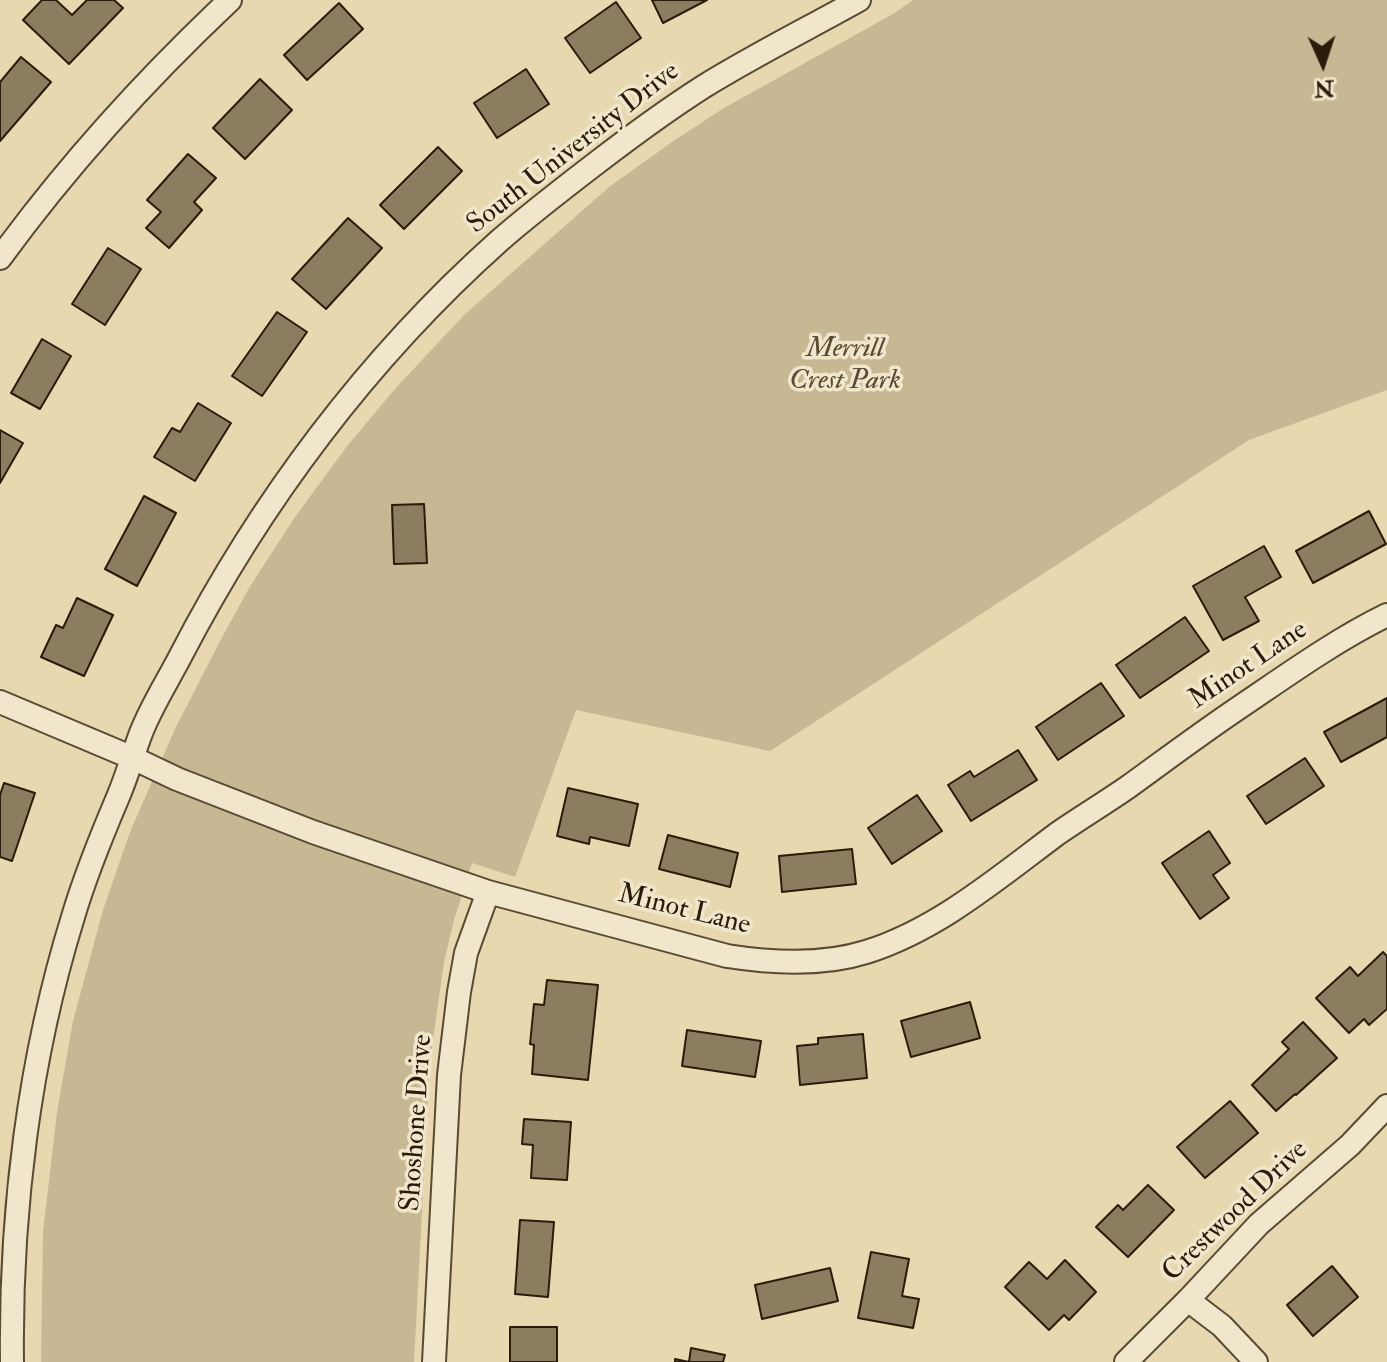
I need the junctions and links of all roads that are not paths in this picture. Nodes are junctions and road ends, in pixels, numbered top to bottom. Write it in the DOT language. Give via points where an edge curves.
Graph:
graph roads {
  1 [pos="230,0"];
  2 [pos="859,0"];
  3 [pos="0,258"];
  4 [pos="1387,615"];
  5 [pos="0,702"];
  6 [pos="133,758"];
  7 [pos="488,892"];
  8 [pos="1387,1106"];
  9 [pos="1188,1300"];
  10 [pos="12,1362"];
  11 [pos="434,1362"];
  12 [pos="1126,1362"];
  13 [pos="1256,1362"];
  1 -- 3 [label="street" via="153,75"];
  2 -- 6 [label="street, South University Drive" via="652,121 520,223 421,318 342,407 263,515 209,600 141,732"];
  4 -- 7 [label="street, Minot Lane" via="1310,660 974,895 924,927 864,953 802,962 750,960"];
  5 -- 6 [label="street, Minot Lane"];
  6 -- 7 [label="street, Minot Lane" via="313,832"];
  6 -- 10 [label="street, South University Drive" via="72,919 45,1024 17,1213"];
  7 -- 11 [label="street, Shoshone Drive" via="466,953 449,1075"];
  8 -- 9 [label="street, Crestwood Drive" via="1259,1224"];
  9 -- 12 [label="street, Crestwood Drive"];
  9 -- 13 [label="street"];
}
